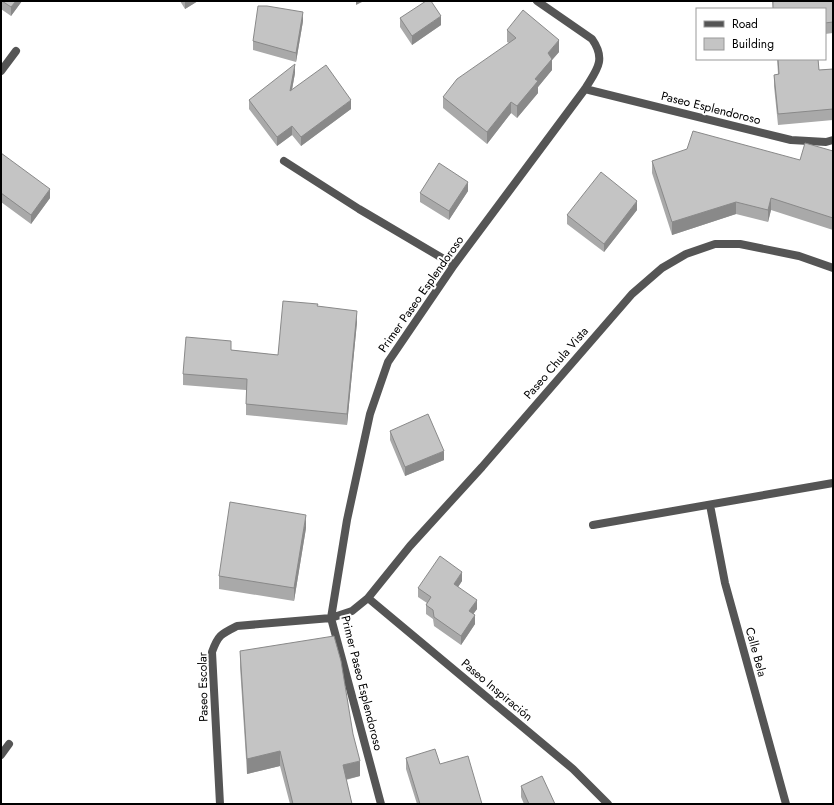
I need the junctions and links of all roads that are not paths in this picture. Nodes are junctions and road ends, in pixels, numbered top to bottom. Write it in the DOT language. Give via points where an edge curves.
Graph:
graph roads {
  1 [pos="537,1"];
  2 [pos="16,51"];
  3 [pos="1,71"];
  4 [pos="585,89"];
  5 [pos="833,140"];
  6 [pos="284,161"];
  7 [pos="454,265"];
  8 [pos="833,268"];
  9 [pos="833,483"];
  10 [pos="710,505"];
  11 [pos="593,525"];
  12 [pos="368,598"];
  13 [pos="352,610"];
  14 [pos="331,618"];
  15 [pos="10,744"];
  16 [pos="1,755"];
  17 [pos="220,804"];
  18 [pos="381,804"];
  19 [pos="608,804"];
  20 [pos="786,804"];
  1 -- 4 [label="street, Primer Paseo Esplendoroso" via="592,39 598,47 599,66"];
  2 -- 3 [label="street"];
  4 -- 5 [label="street, Paseo Esplendoroso" via="791,140"];
  4 -- 7 [label="street, Primer Paseo Esplendoroso"];
  6 -- 7 [label="street"];
  7 -- 14 [label="street, Primer Paseo Esplendoroso" via="388,362 370,414 347,520"];
  8 -- 12 [label="street, Paseo Chula Vista" via="799,256 740,244 715,244 686,254 662,268 632,294 410,546"];
  9 -- 10 [label="street"];
  10 -- 11 [label="street"];
  10 -- 20 [label="street, Calle Bela" via="725,583"];
  12 -- 13 [label="street, Paseo Chula Vista"];
  12 -- 19 [label="street, Paseo Inspiración" via="573,769"];
  13 -- 14 [label="street, Paseo Escolar"];
  14 -- 17 [label="street, Paseo Escolar" via="237,626 217,640 212,652"];
  14 -- 18 [label="street, Primer Paseo Esplendoroso"];
  15 -- 16 [label="street"];
}
